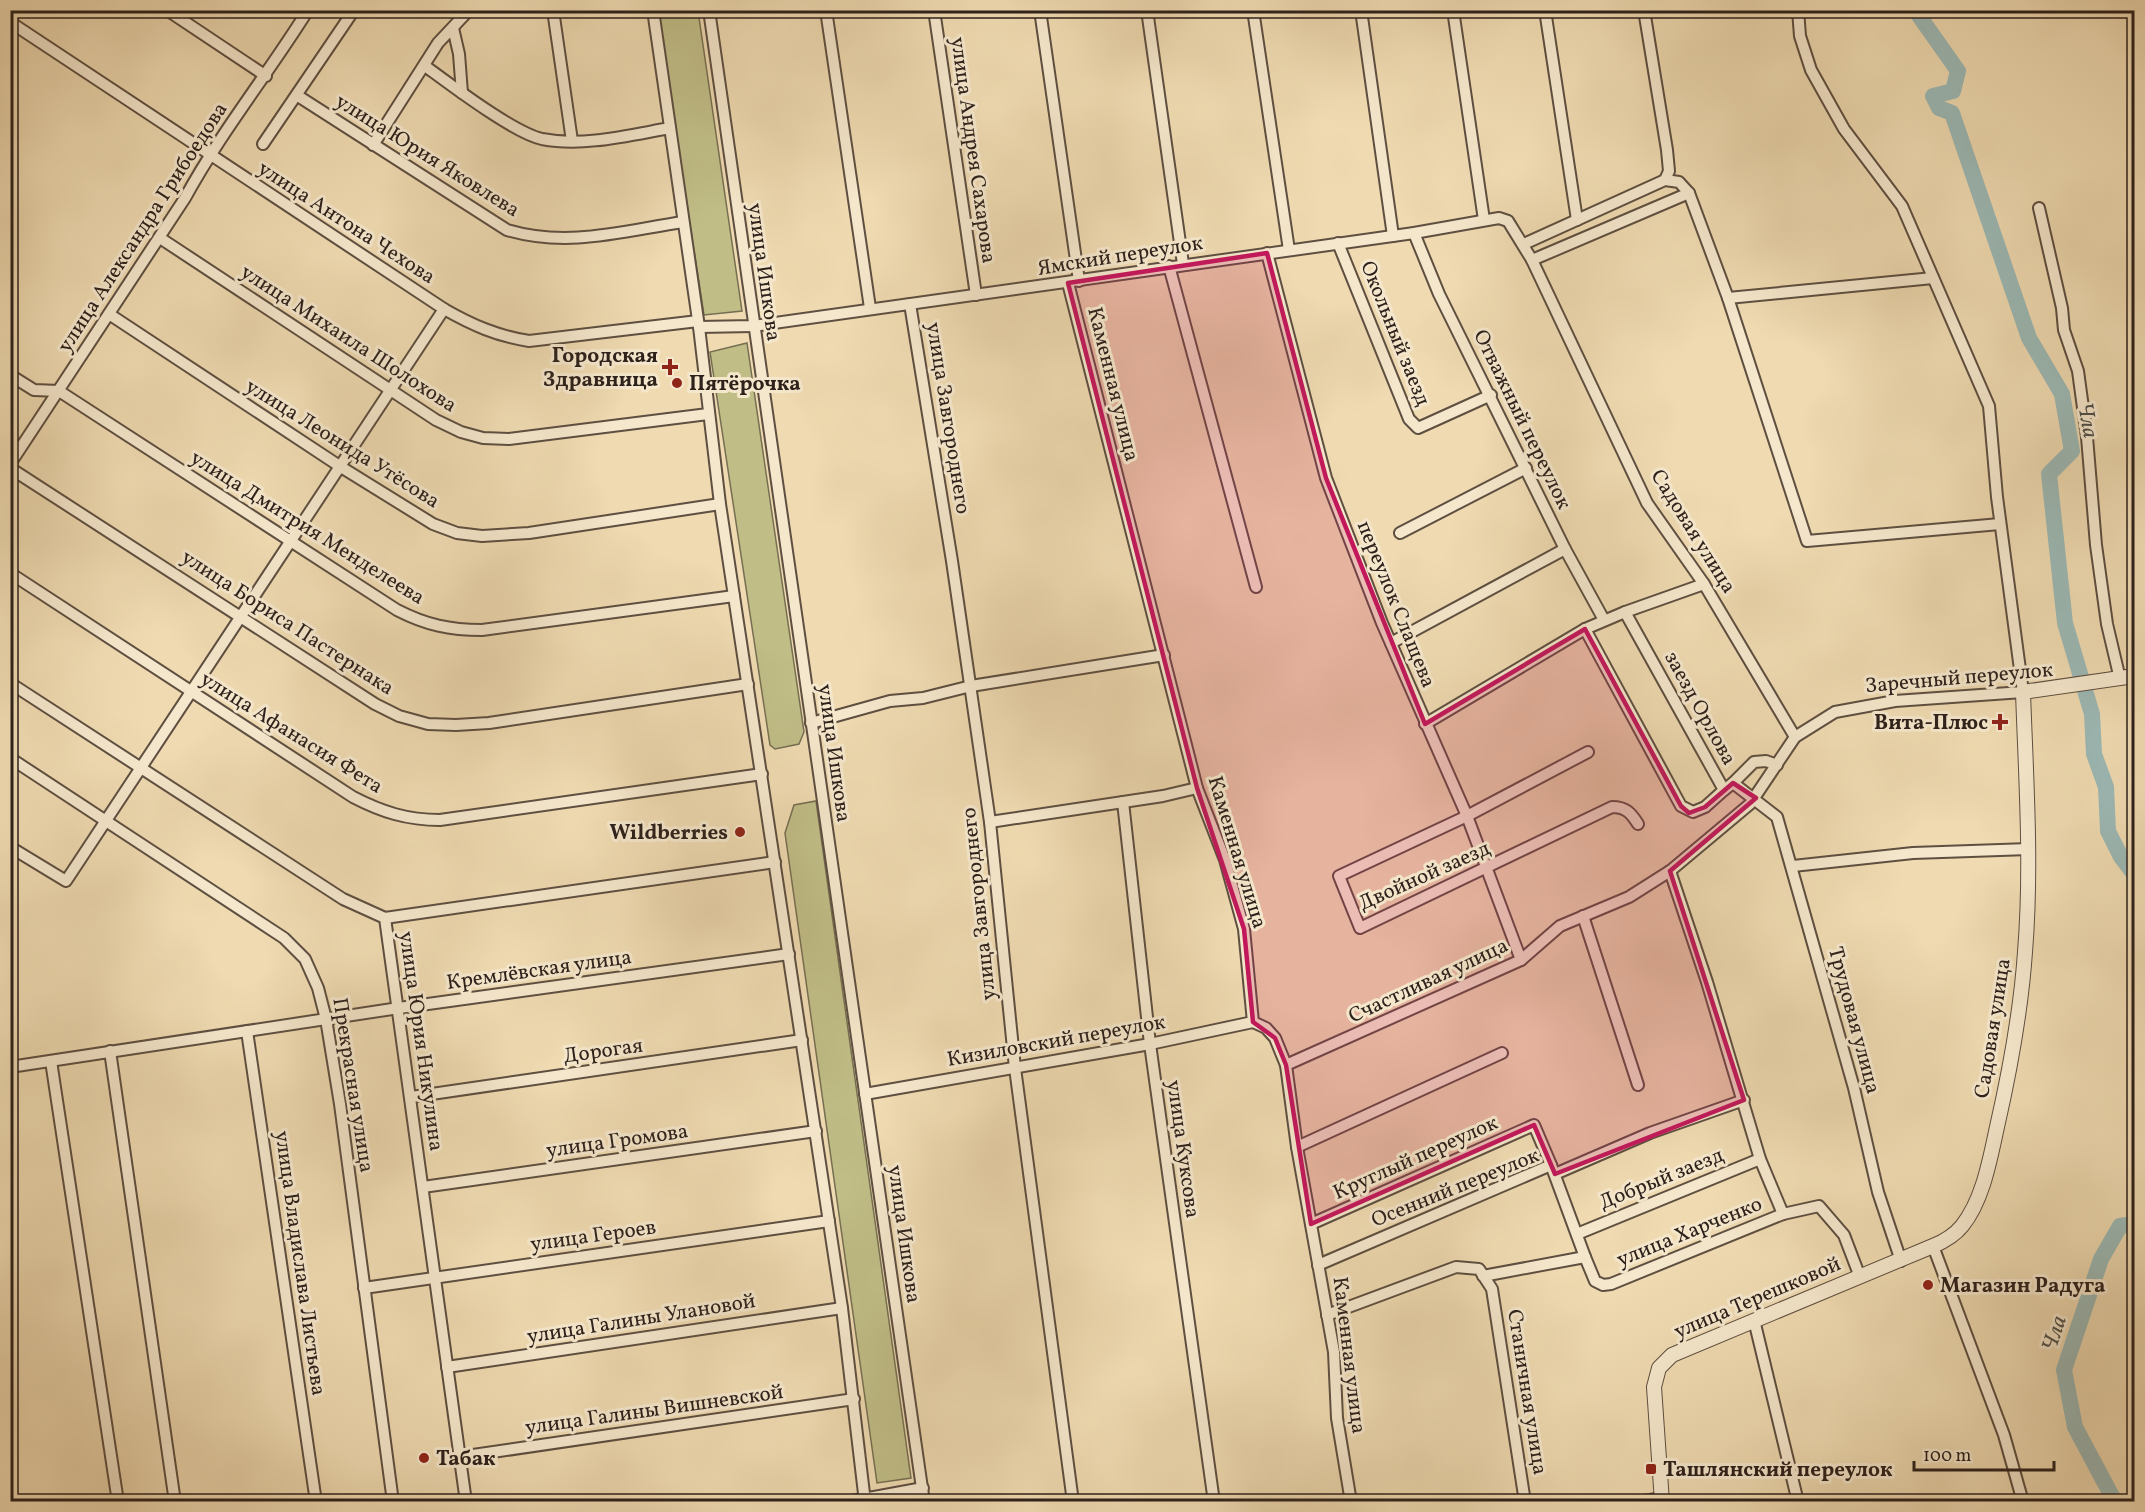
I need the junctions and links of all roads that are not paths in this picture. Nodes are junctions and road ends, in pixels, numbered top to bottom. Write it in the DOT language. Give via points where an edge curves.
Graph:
graph roads {
  1 [pos="166,10"];
  2 [pos="308,10"];
  3 [pos="354,10"];
  4 [pos="469,10"];
  5 [pos="553,10"];
  6 [pos="653,10"];
  7 [pos="709,10"];
  8 [pos="826,10"];
  9 [pos="934,10"];
  10 [pos="1040,10"];
  11 [pos="1147,10"];
  12 [pos="1253,10"];
  13 [pos="1361,10"];
  14 [pos="1453,10"];
  15 [pos="1545,10"];
  16 [pos="1644,10"];
  17 [pos="1798,10"];
  18 [pos="10,22"];
  19 [pos="453,28"];
  20 [pos="425,66"];
  21 [pos="266,76"];
  22 [pos="462,93"];
  23 [pos="298,96"];
  24 [pos="670,128"];
  25 [pos="572,141"];
  26 [pos="263,144"];
  27 [pos="373,145"];
  28 [pos="209,154"];
  29 [pos="1665,180"];
  30 [pos="1689,193"];
  31 [pos="2039,208"];
  32 [pos="1487,220"];
  33 [pos="1577,220"];
  34 [pos="683,222"];
  35 [pos="1414,233"];
  36 [pos="1393,236"];
  37 [pos="160,238"];
  38 [pos="1338,243"];
  39 [pos="1524,244"];
  40 [pos="1289,250"];
  41 [pos="1267,253"];
  42 [pos="1532,260"];
  43 [pos="1183,264"];
  44 [pos="1169,266"];
  45 [pos="1933,278"];
  46 [pos="1074,282"];
  47 [pos="976,295"];
  48 [pos="1728,298"];
  49 [pos="910,304"];
  50 [pos="870,308"];
  51 [pos="444,309"];
  52 [pos="110,314"];
  53 [pos="699,324"];
  54 [pos="753,326"];
  55 [pos="10,375"];
  56 [pos="59,391"];
  57 [pos="390,391"];
  58 [pos="1491,395"];
  59 [pos="708,414"];
  60 [pos="10,466"];
  61 [pos="341,467"];
  62 [pos="1527,468"];
  63 [pos="720,504"];
  64 [pos="2000,524"];
  65 [pos="1400,533"];
  66 [pos="290,540"];
  67 [pos="1565,549"];
  68 [pos="10,573"];
  69 [pos="1704,584"];
  70 [pos="1256,587"];
  71 [pos="734,596"];
  72 [pos="1625,612"];
  73 [pos="242,615"];
  74 [pos="1604,620"];
  75 [pos="1585,629"];
  76 [pos="1391,643"];
  77 [pos="1164,655"];
  78 [pos="2134,676"];
  79 [pos="2120,679"];
  80 [pos="10,683"];
  81 [pos="747,684"];
  82 [pos="971,686"];
  83 [pos="190,691"];
  84 [pos="2022,692"];
  85 [pos="811,723"];
  86 [pos="1425,724"];
  87 [pos="1795,737"];
  88 [pos="1588,752"];
  89 [pos="10,758"];
  90 [pos="1777,765"];
  91 [pos="142,768"];
  92 [pos="762,774"];
  93 [pos="1729,787"];
  94 [pos="1197,788"];
  95 [pos="1756,798"];
  96 [pos="1123,802"];
  97 [pos="1467,816"];
  98 [pos="108,820"];
  99 [pos="990,822"];
  100 [pos="1638,824"];
  101 [pos="10,847"];
  102 [pos="2028,849"];
  103 [pos="775,862"];
  104 [pos="1793,866"];
  105 [pos="1488,868"];
  106 [pos="1671,871"];
  107 [pos="1583,916"];
  108 [pos="386,918"];
  109 [pos="789,954"];
  110 [pos="1521,960"];
  111 [pos="399,1008"];
  112 [pos="326,1019"];
  113 [pos="1253,1022"];
  114 [pos="247,1031"];
  115 [pos="802,1040"];
  116 [pos="1150,1044"];
  117 [pos="110,1051"];
  118 [pos="1502,1053"];
  119 [pos="51,1061"];
  120 [pos="1286,1065"];
  121 [pos="10,1067"];
  122 [pos="1015,1068"];
  123 [pos="1638,1085"];
  124 [pos="865,1095"];
  125 [pos="411,1097"];
  126 [pos="1744,1100"];
  127 [pos="816,1131"];
  128 [pos="1297,1147"];
  129 [pos="1760,1159"];
  130 [pos="1553,1169"];
  131 [pos="423,1187"];
  132 [pos="1783,1214"];
  133 [pos="829,1221"];
  134 [pos="1311,1224"];
  135 [pos="1577,1234"];
  136 [pos="1933,1246"];
  137 [pos="1585,1257"];
  138 [pos="1901,1261"];
  139 [pos="1318,1265"];
  140 [pos="1484,1276"];
  141 [pos="1860,1277"];
  142 [pos="434,1278"];
  143 [pos="364,1288"];
  144 [pos="842,1308"];
  145 [pos="1327,1315"];
  146 [pos="1754,1320"];
  147 [pos="447,1367"];
  148 [pos="854,1399"];
  149 [pos="459,1457"];
  150 [pos="922,1488"];
  151 [pos="865,1500"];
  152 [pos="1662,1500"];
  153 [pos="118,1502"];
  154 [pos="175,1502"];
  155 [pos="316,1502"];
  156 [pos="393,1502"];
  157 [pos="466,1502"];
  158 [pos="847,1502"];
  159 [pos="924,1502"];
  160 [pos="1073,1502"];
  161 [pos="1214,1502"];
  162 [pos="1351,1502"];
  163 [pos="1525,1502"];
  164 [pos="1638,1502"];
  165 [pos="1798,1502"];
  166 [pos="2023,1502"];
  1 -- 21 [label="street"];
  2 -- 21 [label="street, улица Александра Грибоедова"];
  3 -- 23 [label="street"];
  4 -- 19 [label="street"];
  5 -- 25 [label="street"];
  6 -- 24 [label="street"];
  7 -- 54 [label="street, улица Ишкова"];
  8 -- 50 [label="street"];
  9 -- 47 [label="street, улица Андрея Сахарова"];
  10 -- 46 [label="street, Каменная улица"];
  11 -- 43 [label="street"];
  12 -- 40 [label="street"];
  13 -- 36 [label="street"];
  14 -- 32 [label="street"];
  15 -- 33 [label="street"];
  16 -- 29 [label="street" via="1667,150 1669,171"];
  17 -- 45 [label="street, Садовая улица" via="1800,36 1811,70 1844,129 1902,206"];
  18 -- 28 [label="street, улица Антона Чехова"];
  19 -- 20 [label="street"];
  19 -- 22 [label="street"];
  20 -- 22 [label="street"];
  20 -- 27 [label="street"];
  21 -- 28 [label="street, улица Александра Грибоедова"];
  22 -- 25 [label="street" via="522,130 541,138"];
  23 -- 26 [label="street"];
  23 -- 27 [label="street, улица Юрия Яковлева"];
  24 -- 25 [label="street"];
  24 -- 34 [label="street"];
  27 -- 34 [label="street, улица Юрия Яковлева" via="487,219 534,238 564,240"];
  28 -- 37 [label="street, улица Александра Грибоедова"];
  28 -- 51 [label="street, улица Антона Чехова"];
  29 -- 30 [label="street" via="1679,182"];
  29 -- 33 [label="street"];
  30 -- 42 [label="street"];
  30 -- 48 [label="street"];
  31 -- 79 [label="street" via="2064,330 2078,371 2096,545 2107,624"];
  32 -- 35 [label="street, Ямский переулок"];
  32 -- 39 [label="street, Садовая улица" via="1508,221"];
  33 -- 39 [label="street"];
  34 -- 53 [label="street"];
  35 -- 36 [label="street, Ямский переулок"];
  35 -- 58 [label="street, Отважный переулок" via="1439,294"];
  36 -- 38 [label="street, Ямский переулок"];
  37 -- 52 [label="street, улица Александра Грибоедова"];
  37 -- 57 [label="street, улица Михаила Шолохова"];
  38 -- 40 [label="street, Ямский переулок"];
  38 -- 58 [label="street, Окольный заезд" via="1410,419 1418,428"];
  39 -- 42 [label="street, Садовая улица"];
  40 -- 41 [label="street, Ямский переулок"];
  41 -- 43 [label="street, Ямский переулок"];
  41 -- 76 [label="street, переулок Слащева" via="1326,478"];
  42 -- 69 [label="street, Садовая улица" via="1647,503"];
  43 -- 44 [label="street, Ямский переулок"];
  44 -- 46 [label="street, Ямский переулок"];
  44 -- 70 [label="street"];
  45 -- 48 [label="street"];
  45 -- 64 [label="street, Садовая улица" via="1989,406"];
  46 -- 47 [label="street, Ямский переулок"];
  46 -- 77 [label="street, Каменная улица"];
  47 -- 49 [label="street, Ямский переулок"];
  48 -- 64 [label="street" via="1807,541"];
  49 -- 50 [label="street, Ямский переулок"];
  49 -- 82 [label="street, улица Завгороднего"];
  50 -- 54 [label="street, Ямский переулок"];
  51 -- 53 [label="street, улица Антона Чехова" via="476,327 529,341"];
  51 -- 57 [label="street"];
  52 -- 56 [label="street, улица Александра Грибоедова"];
  52 -- 61 [label="street, улица Леонида Утёсова"];
  53 -- 54 [label="street, улица Антона Чехова"];
  53 -- 59 [label="street"];
  54 -- 85 [label="street, улица Ишкова"];
  55 -- 56 [label="street" via="34,390"];
  56 -- 60 [label="street, улица Александра Грибоедова"];
  56 -- 66 [label="street, улица Дмитрия Менделеева"];
  57 -- 59 [label="street, улица Михаила Шолохова" via="453,428 483,438 509,440"];
  57 -- 61 [label="street"];
  58 -- 62 [label="street, Отважный переулок"];
  59 -- 63 [label="street"];
  60 -- 73 [label="street, улица Бориса Пастернака"];
  61 -- 63 [label="street, улица Леонида Утёсова" via="434,524 457,533 482,536 529,533"];
  61 -- 66 [label="street"];
  62 -- 65 [label="street"];
  62 -- 67 [label="street, Отважный переулок"];
  63 -- 71 [label="street"];
  64 -- 84 [label="street, Садовая улица"];
  66 -- 71 [label="street, улица Дмитрия Менделеева" via="397,610 421,622 453,630 513,626"];
  66 -- 73 [label="street"];
  67 -- 74 [label="street, Отважный переулок"];
  67 -- 76 [label="street"];
  68 -- 83 [label="street, улица Афанасия Фета"];
  69 -- 72 [label="street"];
  69 -- 87 [label="street, Садовая улица"];
  71 -- 81 [label="street"];
  72 -- 74 [label="street"];
  72 -- 93 [label="street, заезд Орлова"];
  73 -- 81 [label="street, улица Бориса Пастернака" via="375,704 428,724 489,723"];
  73 -- 83 [label="street"];
  74 -- 75 [label="street"];
  75 -- 86 [label="street"];
  75 -- 93 [label="street, заезд Орлова" via="1681,806 1693,812"];
  76 -- 86 [label="street, переулок Слащева"];
  77 -- 82 [label="street"];
  77 -- 94 [label="street, Каменная улица"];
  78 -- 79 [label="street, Заречный переулок"];
  79 -- 84 [label="street, Заречный переулок"];
  80 -- 91 [label="street, улица Юрия Никулина"];
  81 -- 92 [label="street"];
  82 -- 85 [label="street" via="923,698 890,701"];
  82 -- 99 [label="street, улица Завгороднего"];
  83 -- 91 [label="street"];
  83 -- 92 [label="street, улица Афанасия Фета" via="353,797 380,811 413,820 440,820"];
  84 -- 87 [label="street, Заречный переулок" via="1895,701 1835,712"];
  84 -- 102 [label="street, Садовая улица"];
  85 -- 124 [label="street, улица Ишкова"];
  86 -- 97 [label="street, переулок Слащева"];
  87 -- 90 [label="street, Счастливая улица"];
  88 -- 97 [label="street, Двойной заезд"];
  89 -- 98 [label="street, Прекрасная улица"];
  90 -- 93 [label="street" via="1754,762"];
  90 -- 95 [label="street, Счастливая улица"];
  91 -- 98 [label="street"];
  91 -- 108 [label="street, улица Юрия Никулина" via="343,899"];
  92 -- 103 [label="street"];
  93 -- 95 [label="street, Трудовая улица"];
  94 -- 96 [label="street"];
  94 -- 113 [label="street, Каменная улица" via="1225,860 1244,929"];
  95 -- 104 [label="street, Трудовая улица" via="1777,817"];
  95 -- 106 [label="street, Счастливая улица"];
  96 -- 99 [label="street"];
  96 -- 116 [label="street, улица Куксова"];
  97 -- 105 [label="street, переулок Слащева"];
  97 -- 105 [label="street, Двойной заезд" via="1339,876 1360,928"];
  98 -- 101 [label="street" via="66,881"];
  98 -- 112 [label="street, Прекрасная улица" via="284,938 305,959"];
  99 -- 122 [label="street, улица Завгороднего"];
  100 -- 105 [label="street, Двойной заезд" via="1622,807 1612,807"];
  102 -- 104 [label="street" via="1913,854"];
  102 -- 136 [label="street, Садовая улица" via="2025,952 2004,1097 1991,1157 1964,1224 1953,1236"];
  103 -- 108 [label="street"];
  103 -- 109 [label="street"];
  104 -- 138 [label="street, Трудовая улица" via="1854,1088 1878,1192"];
  105 -- 110 [label="street, переулок Слащева"];
  106 -- 107 [label="street, Счастливая улица" via="1629,897"];
  106 -- 126 [label="street, улица Харченко"];
  107 -- 110 [label="street, Счастливая улица" via="1560,926"];
  107 -- 123 [label="street"];
  108 -- 111 [label="street, улица Юрия Никулина"];
  109 -- 111 [label="street, Кремлёвская улица"];
  109 -- 115 [label="street"];
  110 -- 120 [label="street, Счастливая улица"];
  111 -- 112 [label="street, Кремлёвская улица"];
  111 -- 125 [label="street, улица Юрия Никулина"];
  112 -- 114 [label="street, Кремлёвская улица"];
  112 -- 143 [label="street, Прекрасная улица"];
  113 -- 116 [label="street, Кизиловский переулок"];
  113 -- 120 [label="street, Каменная улица" via="1275,1038"];
  114 -- 117 [label="street, Кремлёвская улица"];
  114 -- 155 [label="street, улица Владислава Листьева"];
  115 -- 125 [label="street, Дорогая"];
  115 -- 127 [label="street"];
  116 -- 122 [label="street, Кизиловский переулок"];
  116 -- 161 [label="street, улица Куксова"];
  117 -- 119 [label="street, Кремлёвская улица"];
  117 -- 154 [label="street"];
  118 -- 128 [label="street"];
  119 -- 121 [label="street, Кремлёвская улица"];
  119 -- 153 [label="street"];
  120 -- 128 [label="street, Каменная улица"];
  122 -- 124 [label="street, Кизиловский переулок"];
  122 -- 160 [label="street, улица Завгороднего"];
  124 -- 150 [label="street, улица Ишкова"];
  125 -- 131 [label="street, улица Юрия Никулина"];
  126 -- 129 [label="street, улица Харченко"];
  126 -- 130 [label="street"];
  127 -- 131 [label="street, улица Громова"];
  127 -- 133 [label="street"];
  128 -- 134 [label="street, Каменная улица"];
  129 -- 132 [label="street, улица Харченко"];
  129 -- 135 [label="street, Добрый заезд"];
  130 -- 134 [label="street, Круглый переулок" via="1534,1125"];
  130 -- 135 [label="street, Осенний переулок"];
  130 -- 139 [label="street, Осенний переулок"];
  131 -- 142 [label="street, улица Юрия Никулина"];
  132 -- 137 [label="street, улица Харченко" via="1611,1284 1595,1281"];
  132 -- 141 [label="street, улица Харченко" via="1819,1206 1844,1235"];
  133 -- 142 [label="street, улица Героев"];
  133 -- 144 [label="street"];
  134 -- 139 [label="street, Каменная улица"];
  135 -- 137 [label="street, Осенний переулок"];
  136 -- 138 [label="street, улица Терешковой"];
  136 -- 166 [label="street" via="2004,1435"];
  137 -- 140 [label="street, улица Харченко"];
  138 -- 141 [label="street, улица Терешковой"];
  139 -- 145 [label="street, Каменная улица"];
  140 -- 145 [label="street" via="1479,1269 1456,1268"];
  140 -- 163 [label="street, Станичная улица" via="1492,1289"];
  141 -- 146 [label="street, улица Терешковой"];
  142 -- 143 [label="street, улица Героев"];
  142 -- 147 [label="street, улица Юрия Никулина"];
  143 -- 156 [label="street, Прекрасная улица"];
  144 -- 147 [label="street, улица Галины Улановой"];
  144 -- 148 [label="street"];
  145 -- 162 [label="street, Каменная улица" via="1334,1352 1337,1418"];
  146 -- 152 [label="street, улица Терешковой" via="1672,1355 1659,1368 1654,1387"];
  146 -- 165 [label="street"];
  147 -- 149 [label="street, улица Юрия Никулина"];
  148 -- 149 [label="street, улица Галины Вишневской"];
  148 -- 151 [label="street"];
  149 -- 157 [label="street, улица Юрия Никулина"];
  150 -- 151 [label="street"];
  150 -- 159 [label="street, улица Ишкова"];
  151 -- 158 [label="street"];
  152 -- 164 [label="street"];
}
